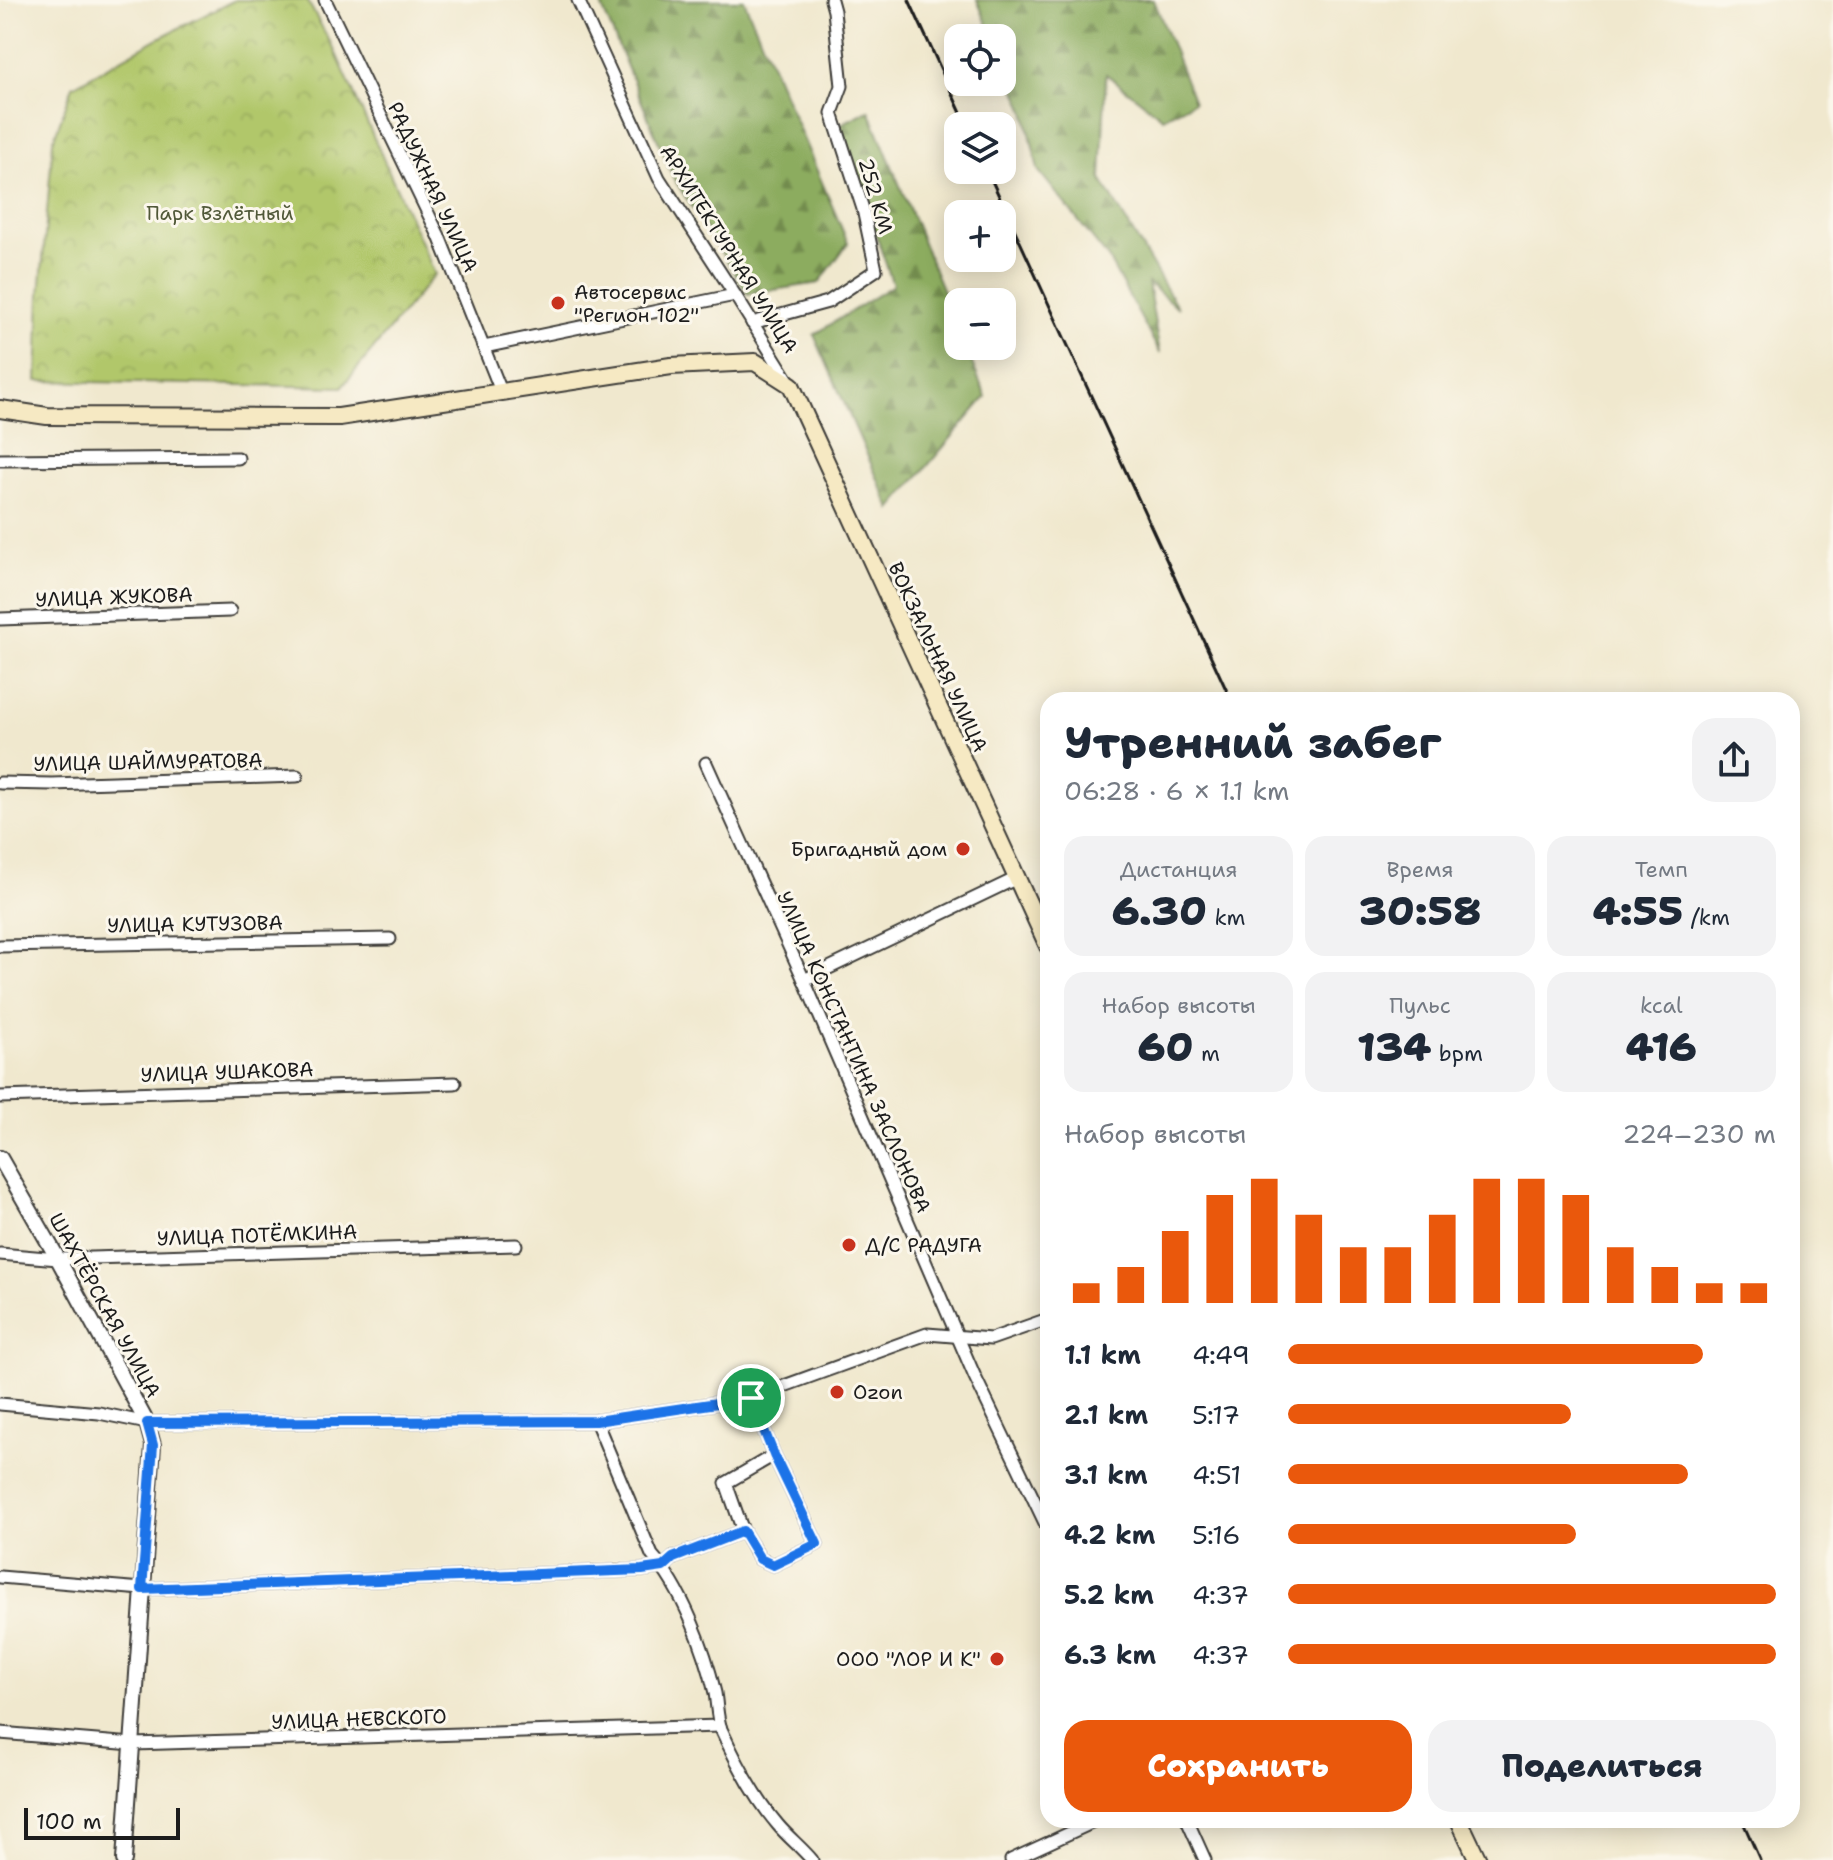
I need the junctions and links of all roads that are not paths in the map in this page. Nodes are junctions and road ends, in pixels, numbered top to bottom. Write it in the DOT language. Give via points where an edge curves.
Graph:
graph roads {
  1 [pos="325,0"];
  2 [pos="578,0"];
  3 [pos="831,0"];
  4 [pos="735,295"];
  5 [pos="752,323"];
  6 [pos="484,347"];
  7 [pos="791,385"];
  8 [pos="501,391"];
  9 [pos="0,409"];
  10 [pos="238,458"];
  11 [pos="0,460"];
  12 [pos="230,611"];
  13 [pos="0,619"];
  14 [pos="706,763"];
  15 [pos="297,776"];
  16 [pos="0,783"];
  17 [pos="1017,878"];
  18 [pos="1040,928"];
  19 [pos="390,939"];
  20 [pos="0,946"];
  21 [pos="804,980"];
  22 [pos="455,1083"];
  23 [pos="0,1097"];
  24 [pos="0,1158"];
  25 [pos="516,1245"];
  26 [pos="0,1254"];
  27 [pos="58,1259"];
  28 [pos="1040,1322"];
  29 [pos="960,1337"];
  30 [pos="751,1398"];
  31 [pos="0,1404"];
  32 [pos="596,1421"];
  33 [pos="147,1423"];
  34 [pos="774,1455"];
  35 [pos="1040,1512"];
  36 [pos="743,1531"];
  37 [pos="663,1567"];
  38 [pos="0,1577"];
  39 [pos="142,1589"];
  40 [pos="720,1726"];
  41 [pos="0,1733"];
  42 [pos="133,1744"];
  43 [pos="1081,1828"];
  44 [pos="1191,1828"];
  45 [pos="1463,1828"];
  46 [pos="124,1860"];
  47 [pos="812,1860"];
  48 [pos="1011,1860"];
  49 [pos="1205,1860"];
  50 [pos="1478,1860"];
  1 -- 6 [label="street, РАДУЖНАЯ УЛИЦА" via="439,236"];
  2 -- 4 [label="street, АРХИТЕКТУРНАЯ УЛИЦА" via="659,178"];
  3 -- 5 [label="street, 252 КМ" via="842,86 832,113 876,270 828,302"];
  4 -- 5 [label="street, АРХИТЕКТУРНАЯ УЛИЦА"];
  4 -- 6 [label="street"];
  5 -- 7 [label="street, АРХИТЕКТУРНАЯ УЛИЦА"];
  6 -- 8 [label="street, РАДУЖНАЯ УЛИЦА"];
  7 -- 8 [label="main road" via="755,362 671,366"];
  7 -- 17 [label="main road, ВОКЗАЛЬНАЯ УЛИЦА"];
  8 -- 9 [label="main road" via="339,417 47,416"];
  10 -- 11 [label="street"];
  12 -- 13 [label="street, УЛИЦА ЖУКОВА"];
  14 -- 21 [label="street, УЛИЦА КОНСТАНТИНА ЗАСЛОНОВА"];
  15 -- 16 [label="street, УЛИЦА ШАЙМУРАТОВА"];
  17 -- 18 [label="main road, ВОКЗАЛЬНАЯ УЛИЦА"];
  17 -- 21 [label="street"];
  19 -- 20 [label="street, УЛИЦА КУТУЗОВА"];
  21 -- 29 [label="street, УЛИЦА КОНСТАНТИНА ЗАСЛОНОВА"];
  22 -- 23 [label="street, УЛИЦА УШАКОВА"];
  24 -- 27 [label="street, ШАХТЁРСКАЯ УЛИЦА"];
  25 -- 27 [label="street, УЛИЦА ПОТЁМКИНА"];
  26 -- 27 [label="street, УЛИЦА ПОТЁМКИНА"];
  27 -- 33 [label="street, ШАХТЁРСКАЯ УЛИЦА"];
  28 -- 29 [label="street" via="991,1339"];
  29 -- 30 [label="street" via="927,1334"];
  29 -- 35 [label="street, УЛИЦА КОНСТАНТИНА ЗАСЛОНОВА"];
  30 -- 32 [label="street"];
  30 -- 34 [label="street"];
  31 -- 33 [label="street"];
  32 -- 33 [label="street"];
  32 -- 37 [label="street" via="652,1555"];
  33 -- 39 [label="street, ШАХТЁРСКАЯ УЛИЦА" via="153,1445"];
  34 -- 36 [label="street" via="726,1483"];
  34 -- 36 [label="street" via="817,1544 773,1565 760,1559"];
  36 -- 37 [label="street" via="673,1558"];
  37 -- 39 [label="street"];
  37 -- 40 [label="street" via="702,1650"];
  38 -- 39 [label="street"];
  39 -- 42 [label="street, ШАХТЁРСКАЯ УЛИЦА"];
  40 -- 42 [label="street, УЛИЦА НЕВСКОГО"];
  40 -- 47 [label="street" via="756,1797"];
  41 -- 42 [label="street, УЛИЦА НЕВСКОГО"];
  42 -- 46 [label="street, ШАХТЁРСКАЯ УЛИЦА"];
  43 -- 48 [label="street"];
  44 -- 49 [label="street"];
  45 -- 50 [label="main road"];
}
